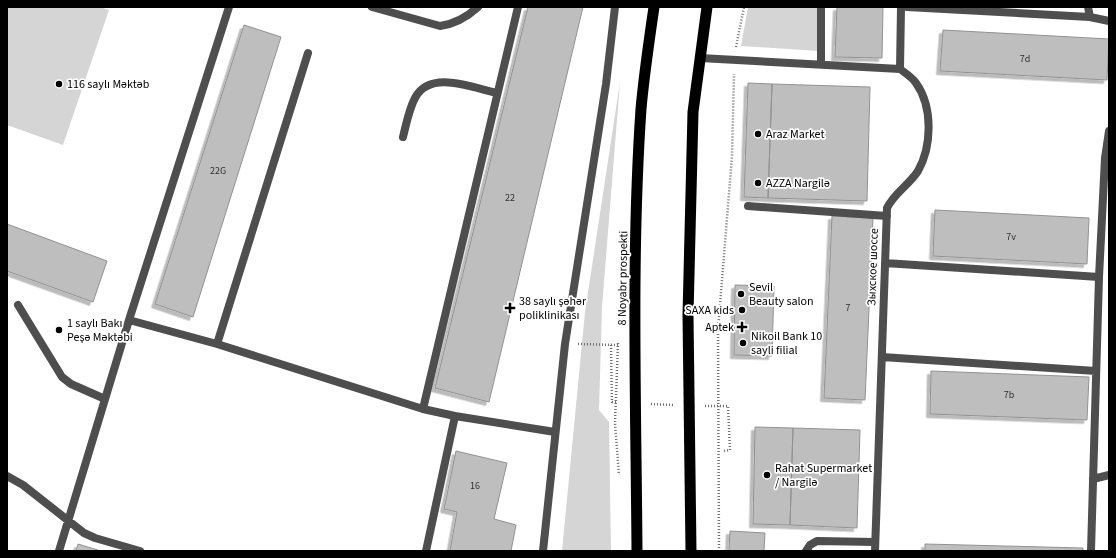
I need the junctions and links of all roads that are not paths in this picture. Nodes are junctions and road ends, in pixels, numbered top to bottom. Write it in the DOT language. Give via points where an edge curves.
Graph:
graph roads {
  1 [pos="229,7"];
  2 [pos="372,7"];
  3 [pos="478,7"];
  4 [pos="518,7"];
  5 [pos="615,7"];
  6 [pos="654,7"];
  7 [pos="707,7"];
  8 [pos="821,7"];
  9 [pos="901,7"];
  10 [pos="907,7"];
  11 [pos="1088,7"];
  12 [pos="1090,17"];
  13 [pos="1109,21"];
  14 [pos="308,53"];
  15 [pos="700,58"];
  16 [pos="821,64"];
  17 [pos="900,69"];
  18 [pos="497,93"];
  19 [pos="1109,131"];
  20 [pos="403,137"];
  21 [pos="748,206"];
  22 [pos="887,216"];
  23 [pos="885,263"];
  24 [pos="1099,277"];
  25 [pos="18,305"];
  26 [pos="129,320"];
  27 [pos="217,344"];
  28 [pos="882,357"];
  29 [pos="1096,371"];
  30 [pos="105,399"];
  31 [pos="423,409"];
  32 [pos="455,416"];
  33 [pos="555,432"];
  34 [pos="1109,475"];
  35 [pos="7,476"];
  36 [pos="1093,479"];
  37 [pos="68,522"];
  38 [pos="875,542"];
  39 [pos="59,551"];
  40 [pos="140,551"];
  41 [pos="426,551"];
  42 [pos="543,551"];
  43 [pos="636,551"];
  44 [pos="691,551"];
  45 [pos="806,551"];
  46 [pos="875,551"];
  47 [pos="1091,551"];
  1 -- 26 [label="lane"];
  2 -- 3 [label="lane" via="440,26 451,24"];
  4 -- 18 [label="lane"];
  5 -- 33 [label="lane" via="606,84 565,344"];
  6 -- 43 [label="highway, 8 Noyabr prospekti" via="641,108 637,191"];
  7 -- 15 [label="highway"];
  8 -- 16 [label="lane"];
  9 -- 17 [label="lane"];
  10 -- 12 [label="lane"];
  11 -- 12 [label="lane"];
  12 -- 13 [label="lane"];
  14 -- 27 [label="lane"];
  15 -- 16 [label="lane"];
  15 -- 44 [label="highway" via="693,112 688,315"];
  16 -- 17 [label="lane"];
  17 -- 22 [label="lane, Зыхское шоссе" via="916,82 925,103 929,129 925,154 918,171 891,200"];
  18 -- 20 [label="lane" via="443,82 425,86 415,98"];
  18 -- 31 [label="lane"];
  19 -- 24 [label="lane" via="1105,158"];
  21 -- 22 [label="lane"];
  22 -- 23 [label="lane, Зыхское шоссе"];
  23 -- 24 [label="lane"];
  23 -- 28 [label="lane, Зыхское шоссе"];
  24 -- 29 [label="lane"];
  25 -- 30 [label="lane" via="62,377 71,384"];
  26 -- 27 [label="lane"];
  26 -- 30 [label="lane"];
  27 -- 31 [label="lane"];
  28 -- 29 [label="lane"];
  28 -- 38 [label="lane, Зыхское шоссе"];
  29 -- 36 [label="lane"];
  30 -- 37 [label="lane"];
  31 -- 32 [label="lane"];
  32 -- 33 [label="lane"];
  32 -- 41 [label="lane"];
  33 -- 42 [label="lane"];
  34 -- 36 [label="lane"];
  35 -- 37 [label="lane" via="23,485"];
  36 -- 47 [label="lane"];
  37 -- 39 [label="lane"];
  37 -- 40 [label="lane" via="95,538"];
  38 -- 45 [label="lane" via="817,541"];
  38 -- 46 [label="lane, Зыхское шоссе"];
}
